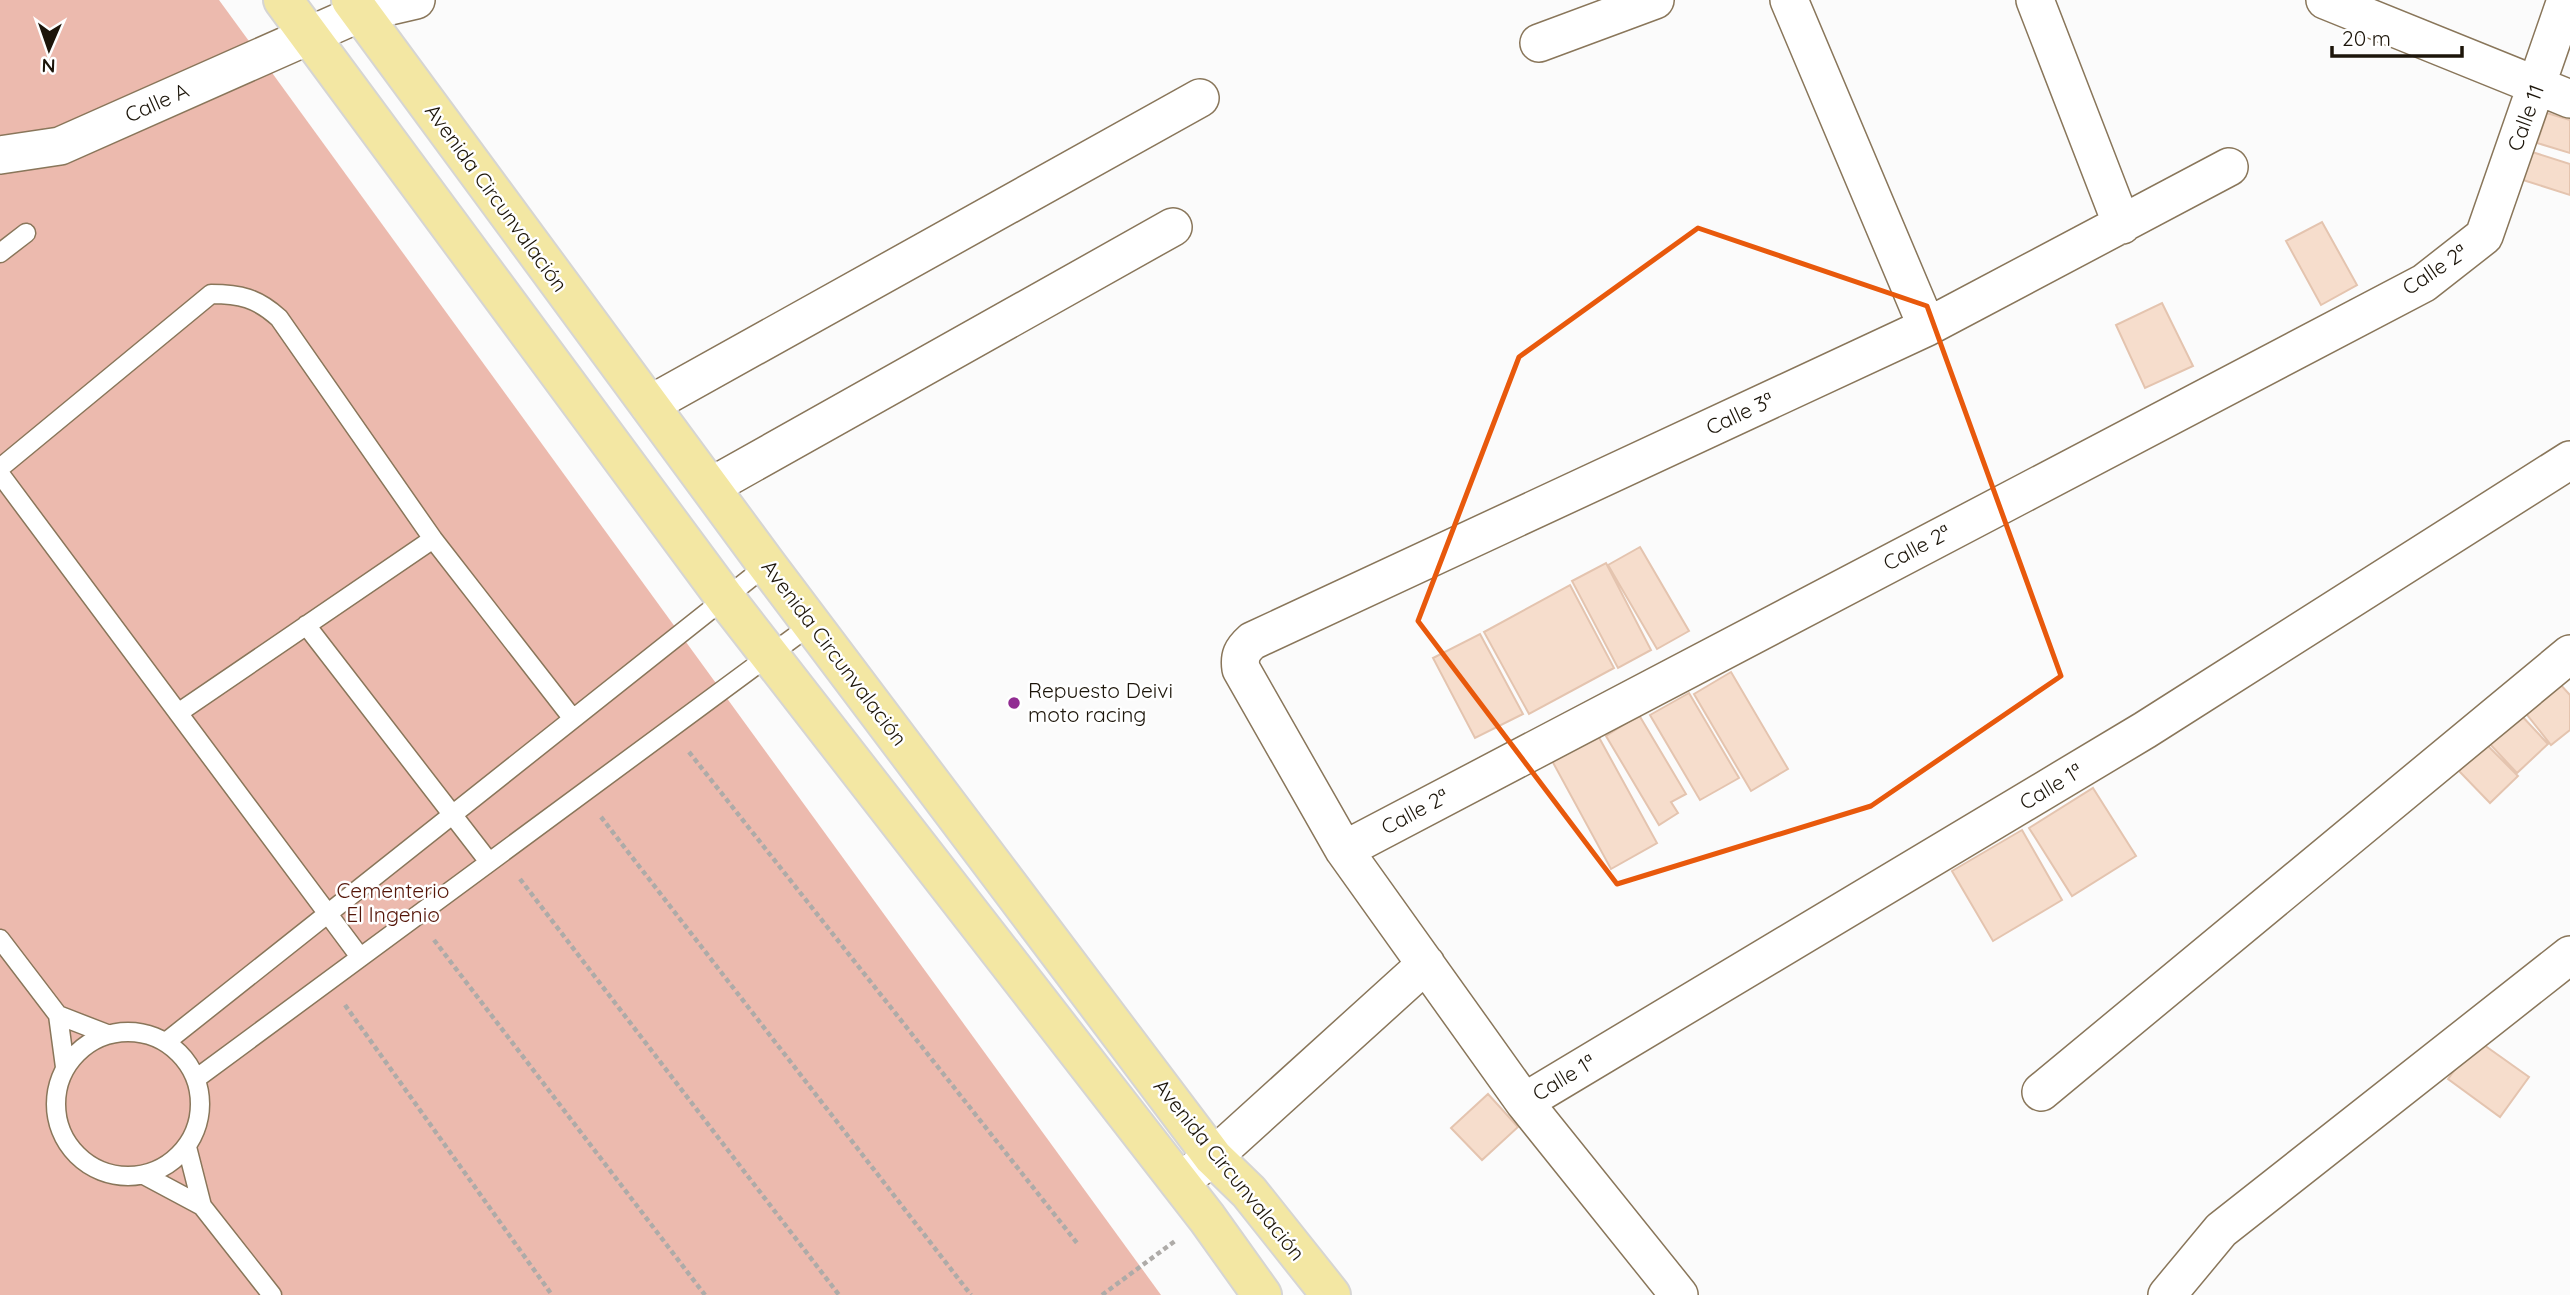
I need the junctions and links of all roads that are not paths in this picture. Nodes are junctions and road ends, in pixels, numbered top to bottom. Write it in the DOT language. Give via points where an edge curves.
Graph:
graph roads {
  1 [pos="283,0"];
  2 [pos="416,0"];
  3 [pos="1655,0"];
  4 [pos="1788,0"];
  5 [pos="2035,0"];
  6 [pos="2325,0"];
  7 [pos="2566,0"];
  8 [pos="355,6"];
  9 [pos="310,36"];
  10 [pos="1539,43"];
  11 [pos="2554,93"];
  12 [pos="1200,98"];
  13 [pos="0,155"];
  14 [pos="2230,167"];
  15 [pos="2122,225"];
  16 [pos="1173,227"];
  17 [pos="26,233"];
  18 [pos="2484,236"];
  19 [pos="0,253"];
  20 [pos="1927,327"];
  21 [pos="649,405"];
  22 [pos="2570,460"];
  23 [pos="0,468"];
  24 [pos="0,474"];
  25 [pos="710,488"];
  26 [pos="433,539"];
  27 [pos="767,565"];
  28 [pos="725,598"];
  29 [pos="812,624"];
  30 [pos="306,625"];
  31 [pos="2570,654"];
  32 [pos="770,655"];
  33 [pos="178,713"];
  34 [pos="573,719"];
  35 [pos="452,815"];
  36 [pos="1344,850"];
  37 [pos="495,858"];
  38 [pos="326,915"];
  39 [pos="0,939"];
  40 [pos="2570,956"];
  41 [pos="360,957"];
  42 [pos="1426,964"];
  43 [pos="58,1015"];
  44 [pos="107,1034"];
  45 [pos="166,1042"];
  46 [pos="65,1067"];
  47 [pos="197,1078"];
  48 [pos="2041,1092"];
  49 [pos="1524,1102"];
  50 [pos="187,1147"];
  51 [pos="1213,1157"];
  52 [pos="144,1175"];
  53 [pos="1179,1182"];
  54 [pos="202,1206"];
  55 [pos="272,1295"];
  56 [pos="1262,1295"];
  57 [pos="1331,1295"];
  58 [pos="1679,1295"];
  59 [pos="2167,1295"];
  1 -- 9 [label="main road"];
  2 -- 8 [label="street, Calle A"];
  3 -- 10 [label="street"];
  4 -- 20 [label="street"];
  5 -- 15 [label="street"];
  6 -- 11 [label="street"];
  7 -- 11 [label="street, Calle 11"];
  8 -- 9 [label="street, Calle A"];
  8 -- 21 [label="main road, Avenida Circunvalación"];
  9 -- 13 [label="street, Calle A" via="60,146"];
  9 -- 28 [label="main road"];
  11 -- 18 [label="street, Calle 11"];
  12 -- 21 [label="street"];
  14 -- 15 [label="street, Calle 3ª"];
  15 -- 20 [label="street, Calle 3ª"];
  16 -- 25 [label="street"];
  17 -- 19 [label="lane"];
  18 -- 36 [label="street, Calle 2ª" via="2424,283"];
  20 -- 36 [label="street, Calle 3ª" via="1252,640 1240,658 1241,670"];
  21 -- 25 [label="main road, Avenida Circunvalación"];
  22 -- 49 [label="street, Calle 1ª" via="2146,730"];
  23 -- 26 [label="lane" via="211,295 237,294 260,301 279,317"];
  24 -- 33 [label="lane"];
  25 -- 27 [label="main road, Avenida Circunvalación"];
  26 -- 30 [label="lane"];
  26 -- 34 [label="lane"];
  27 -- 28 [label="lane"];
  27 -- 29 [label="main road, Avenida Circunvalación"];
  28 -- 32 [label="main road"];
  28 -- 34 [label="lane"];
  29 -- 32 [label="lane"];
  29 -- 51 [label="main road, Avenida Circunvalación"];
  30 -- 33 [label="lane"];
  30 -- 35 [label="lane"];
  31 -- 48 [label="street"];
  32 -- 37 [label="lane"];
  32 -- 53 [label="main road"];
  33 -- 38 [label="lane"];
  34 -- 35 [label="lane"];
  35 -- 37 [label="lane"];
  35 -- 38 [label="lane"];
  36 -- 42 [label="street"];
  37 -- 41 [label="lane"];
  38 -- 41 [label="lane"];
  38 -- 45 [label="lane"];
  39 -- 43 [label="lane"];
  40 -- 59 [label="street" via="2221,1230"];
  41 -- 47 [label="lane"];
  42 -- 49 [label="street"];
  42 -- 51 [label="street"];
  43 -- 44 [label="lane"];
  43 -- 46 [label="lane"];
  44 -- 45 [label="lane" via="127,1031"];
  44 -- 46 [label="lane" via="83,1047"];
  45 -- 47 [label="lane" via="184,1057"];
  46 -- 52 [label="lane" via="55,1093 57,1121 68,1147 89,1166 115,1175"];
  47 -- 50 [label="lane" via="201,1101 198,1126"];
  49 -- 58 [label="street"];
  50 -- 52 [label="lane" via="169,1165"];
  50 -- 54 [label="lane"];
  51 -- 53 [label="street"];
  51 -- 57 [label="main road, Avenida Circunvalación" via="1249,1192"];
  52 -- 54 [label="lane"];
  53 -- 56 [label="main road"];
  54 -- 55 [label="lane"];
}
